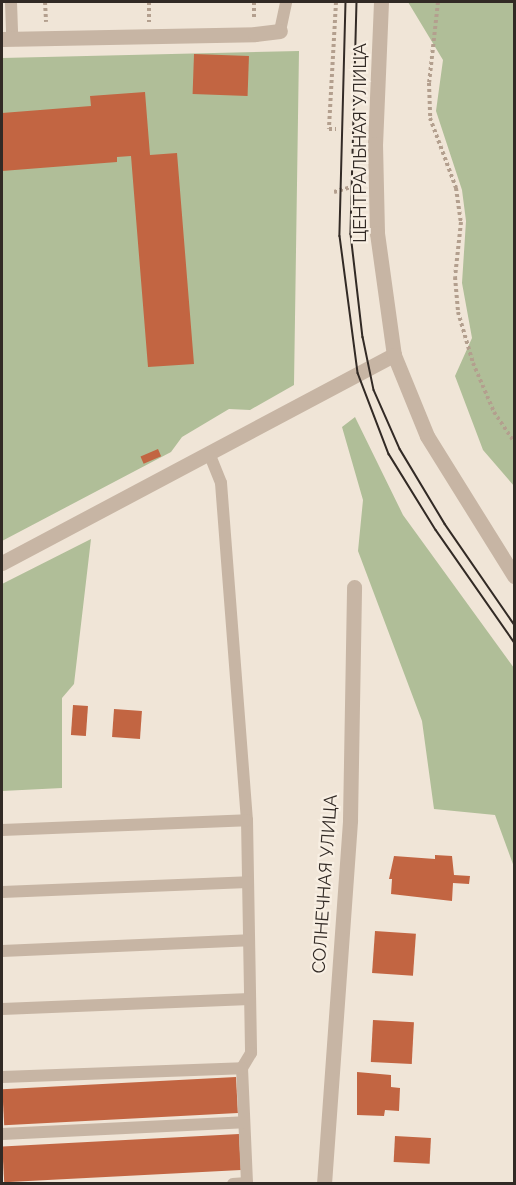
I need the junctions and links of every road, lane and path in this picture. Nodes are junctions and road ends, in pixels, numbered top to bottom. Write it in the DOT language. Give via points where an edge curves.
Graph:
graph roads {
  1 [pos="11,2"];
  2 [pos="286,2"];
  3 [pos="336,2"];
  4 [pos="381,2"];
  5 [pos="438,2"];
  6 [pos="280,31"];
  7 [pos="7,38"];
  8 [pos="336,129"];
  9 [pos="355,186"];
  10 [pos="334,192"];
  11 [pos="394,356"];
  12 [pos="514,442"];
  13 [pos="209,453"];
  14 [pos="2,563"];
  15 [pos="514,576"];
  16 [pos="354,587"];
  17 [pos="247,820"];
  18 [pos="2,830"];
  19 [pos="248,882"];
  20 [pos="2,892"];
  21 [pos="249,940"];
  22 [pos="2,951"];
  23 [pos="250,999"];
  24 [pos="2,1009"];
  25 [pos="242,1068"];
  26 [pos="2,1077"];
  27 [pos="244,1122"];
  28 [pos="2,1134"];
  29 [pos="247,1183"];
  30 [pos="233,1184"];
  31 [pos="324,1184"];
  1 -- 7 [label="lane"];
  2 -- 6 [label="lane" via="285,24"];
  3 -- 8 [label="path" via="329,129"];
  4 -- 11 [label="street, ЦЕНТРАЛЬНАЯ УЛИЦА" via="377,233"];
  5 -- 12 [label="path" via="429,83 430,118 456,188 461,222 455,277 458,312 473,363 494,412"];
  6 -- 7 [label="street"];
  9 -- 10 [label="path"];
  11 -- 13 [label="street"];
  11 -- 15 [label="street, ЦЕНТРАЛЬНАЯ УЛИЦА" via="427,436"];
  13 -- 14 [label="street"];
  13 -- 17 [label="lane" via="221,483"];
  16 -- 31 [label="street, СОЛНЕЧНАЯ УЛИЦА" via="350,820"];
  17 -- 18 [label="lane"];
  17 -- 19 [label="lane"];
  19 -- 20 [label="lane"];
  19 -- 21 [label="lane"];
  21 -- 22 [label="lane"];
  21 -- 23 [label="lane"];
  23 -- 24 [label="lane"];
  23 -- 25 [label="lane" via="251,1053"];
  25 -- 26 [label="lane"];
  25 -- 27 [label="lane"];
  27 -- 28 [label="lane"];
  27 -- 29 [label="lane"];
  29 -- 30 [label="lane"];
}
